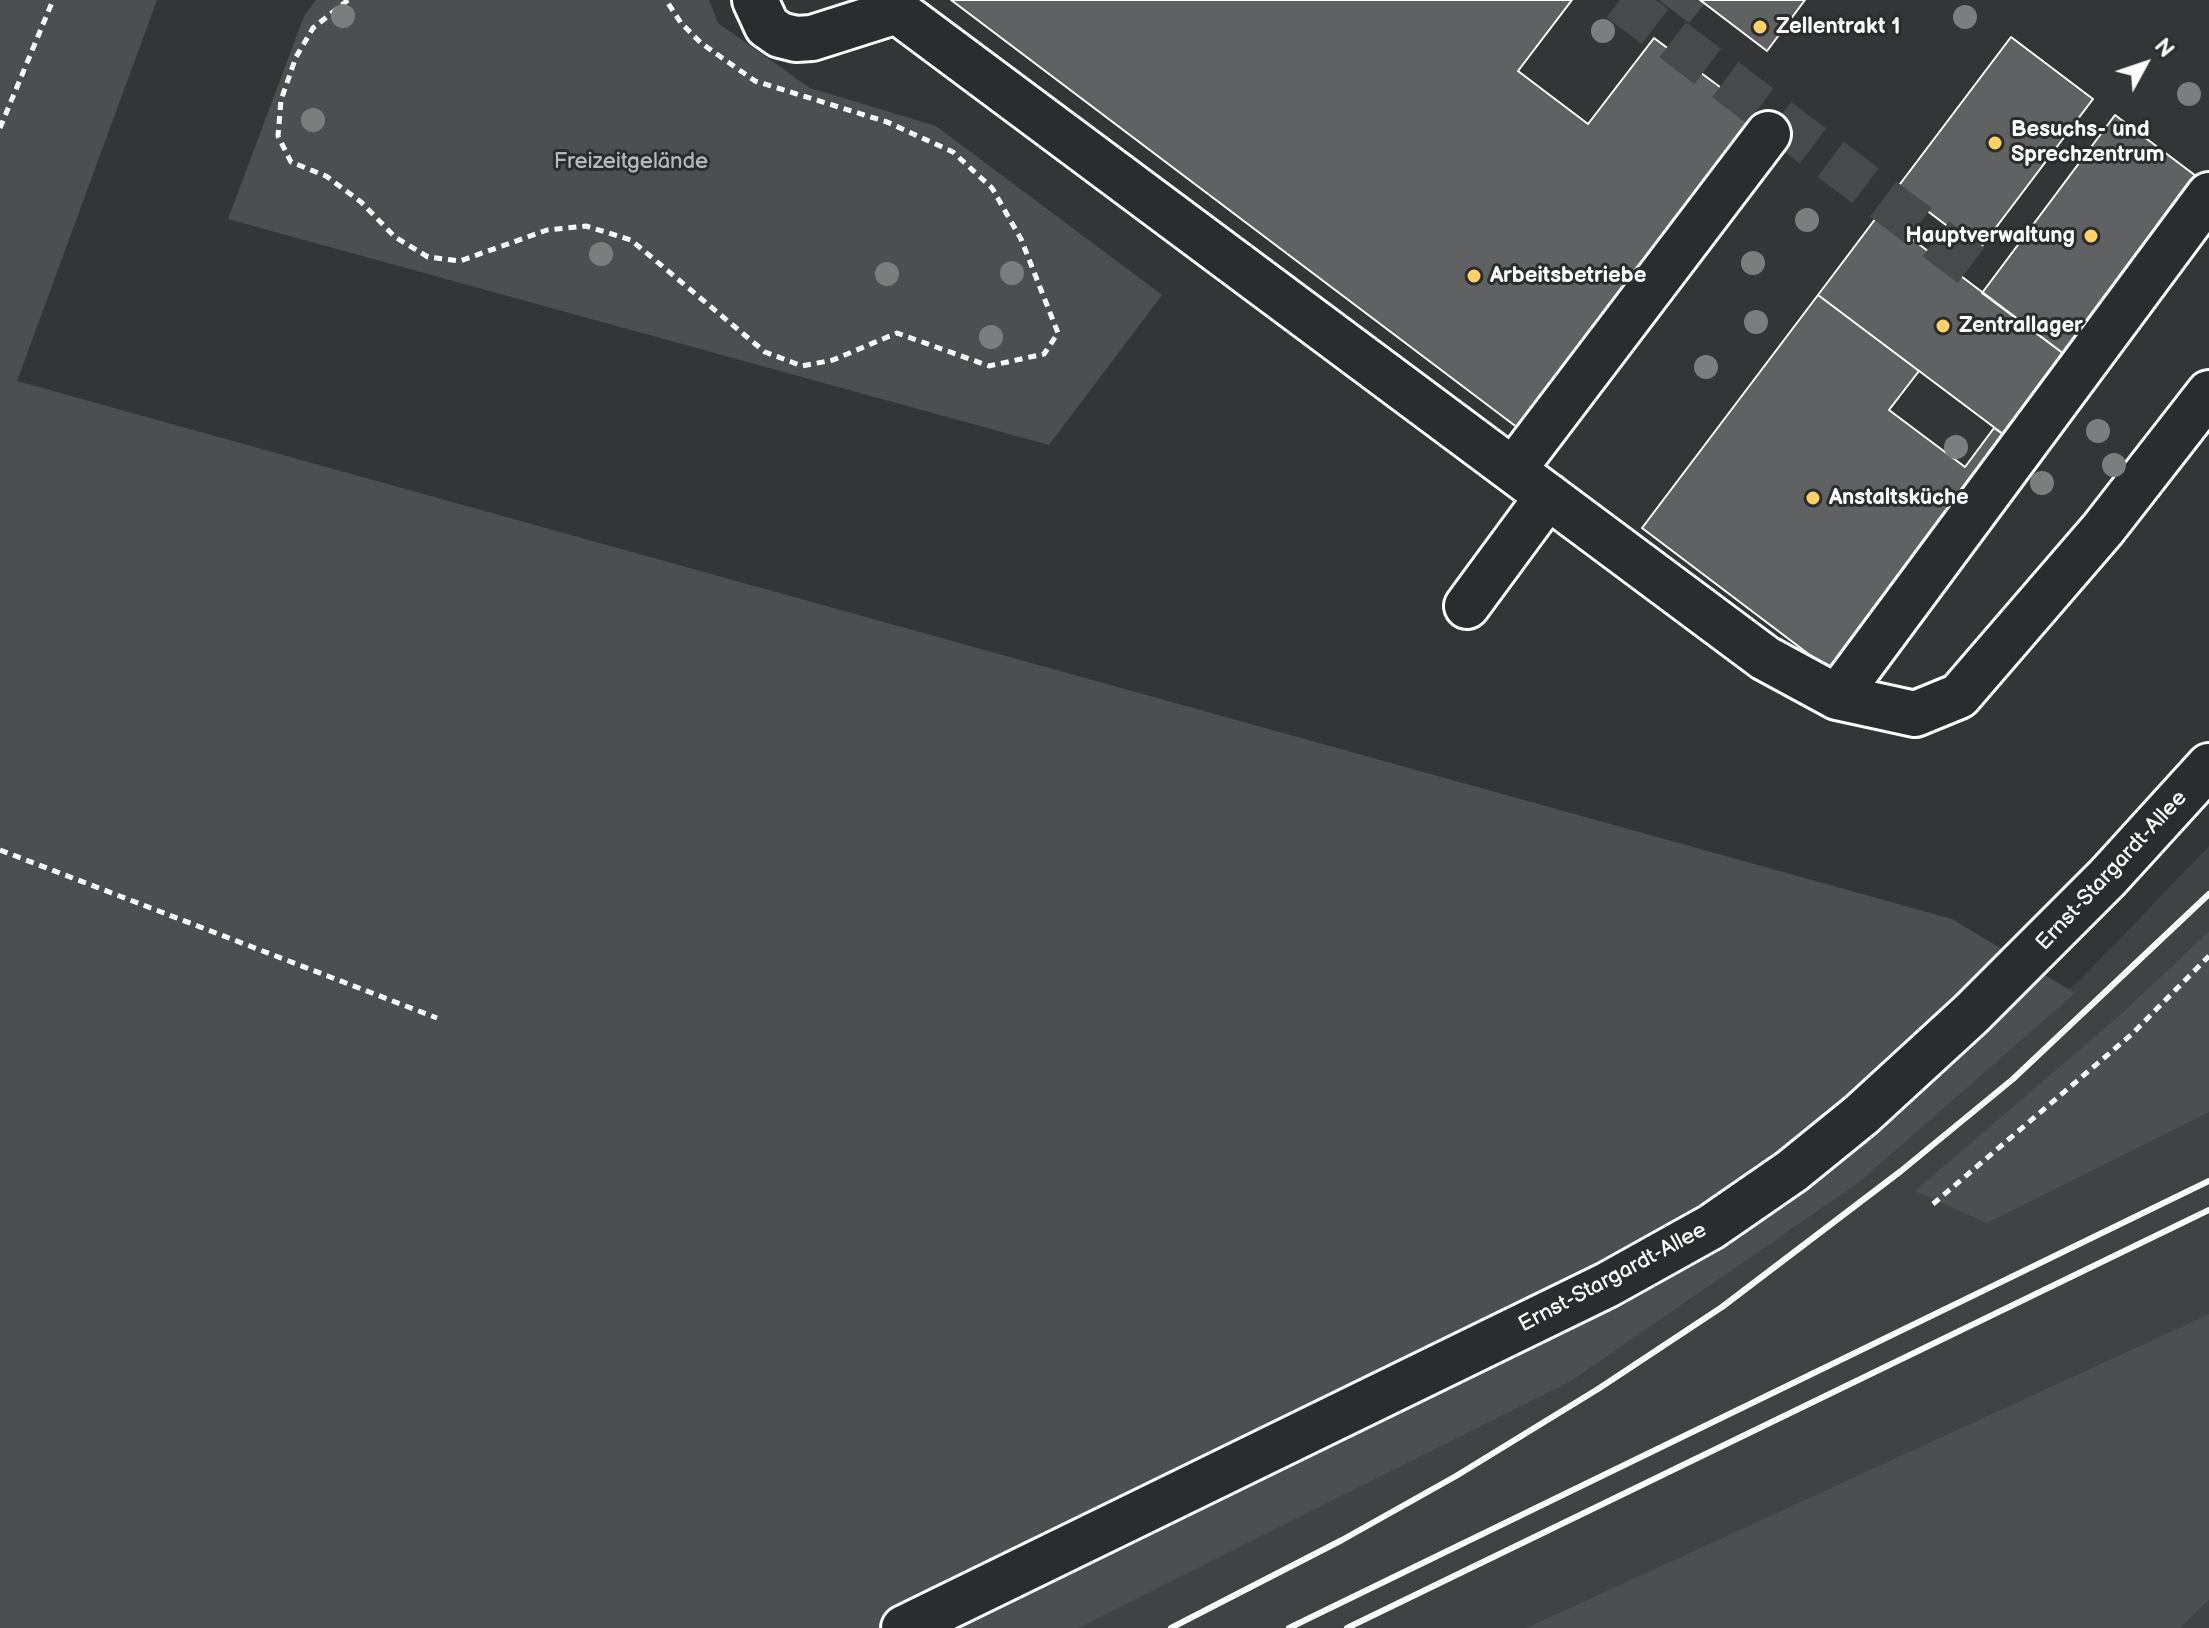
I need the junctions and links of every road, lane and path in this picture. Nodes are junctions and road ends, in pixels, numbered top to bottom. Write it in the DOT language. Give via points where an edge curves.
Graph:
graph roads {
  1 [pos="53,0"];
  2 [pos="348,0"];
  3 [pos="666,0"];
  4 [pos="755,0"];
  5 [pos="890,6"];
  6 [pos="0,128"];
  7 [pos="1768,134"];
  8 [pos="2209,195"];
  9 [pos="2209,393"];
  10 [pos="1513,470"];
  11 [pos="1548,496"];
  12 [pos="1467,606"];
  13 [pos="1837,697"];
  14 [pos="2209,766"];
  15 [pos="0,850"];
  16 [pos="2209,956"];
  17 [pos="437,1018"];
  18 [pos="1933,1204"];
  19 [pos="904,1628"];
  1 -- 6 [label="path"];
  2 -- 3 [label="path" via="313,28 296,57 281,100 278,136 291,162 326,176 395,237 428,257 460,261 547,230 586,226 631,240 765,352 802,366 833,360 897,333 989,366 1044,354 1058,333 1021,239 992,188 953,152 887,122 755,81 701,43"];
  4 -- 5 [label="street" via="767,26 796,39 812,38"];
  5 -- 10 [label="street"];
  7 -- 10 [label="street"];
  8 -- 13 [label="street"];
  9 -- 13 [label="street" via="2103,529 1959,696 1915,714"];
  10 -- 11 [label="street"];
  11 -- 12 [label="street"];
  11 -- 13 [label="street" via="1765,658"];
  14 -- 19 [label="street, Ernst-Stargardt-Allee" via="2108,877 1960,1024 1861,1115 1711,1227 1607,1285"];
  15 -- 17 [label="path"];
  16 -- 18 [label="path" via="2132,1034"];
}
